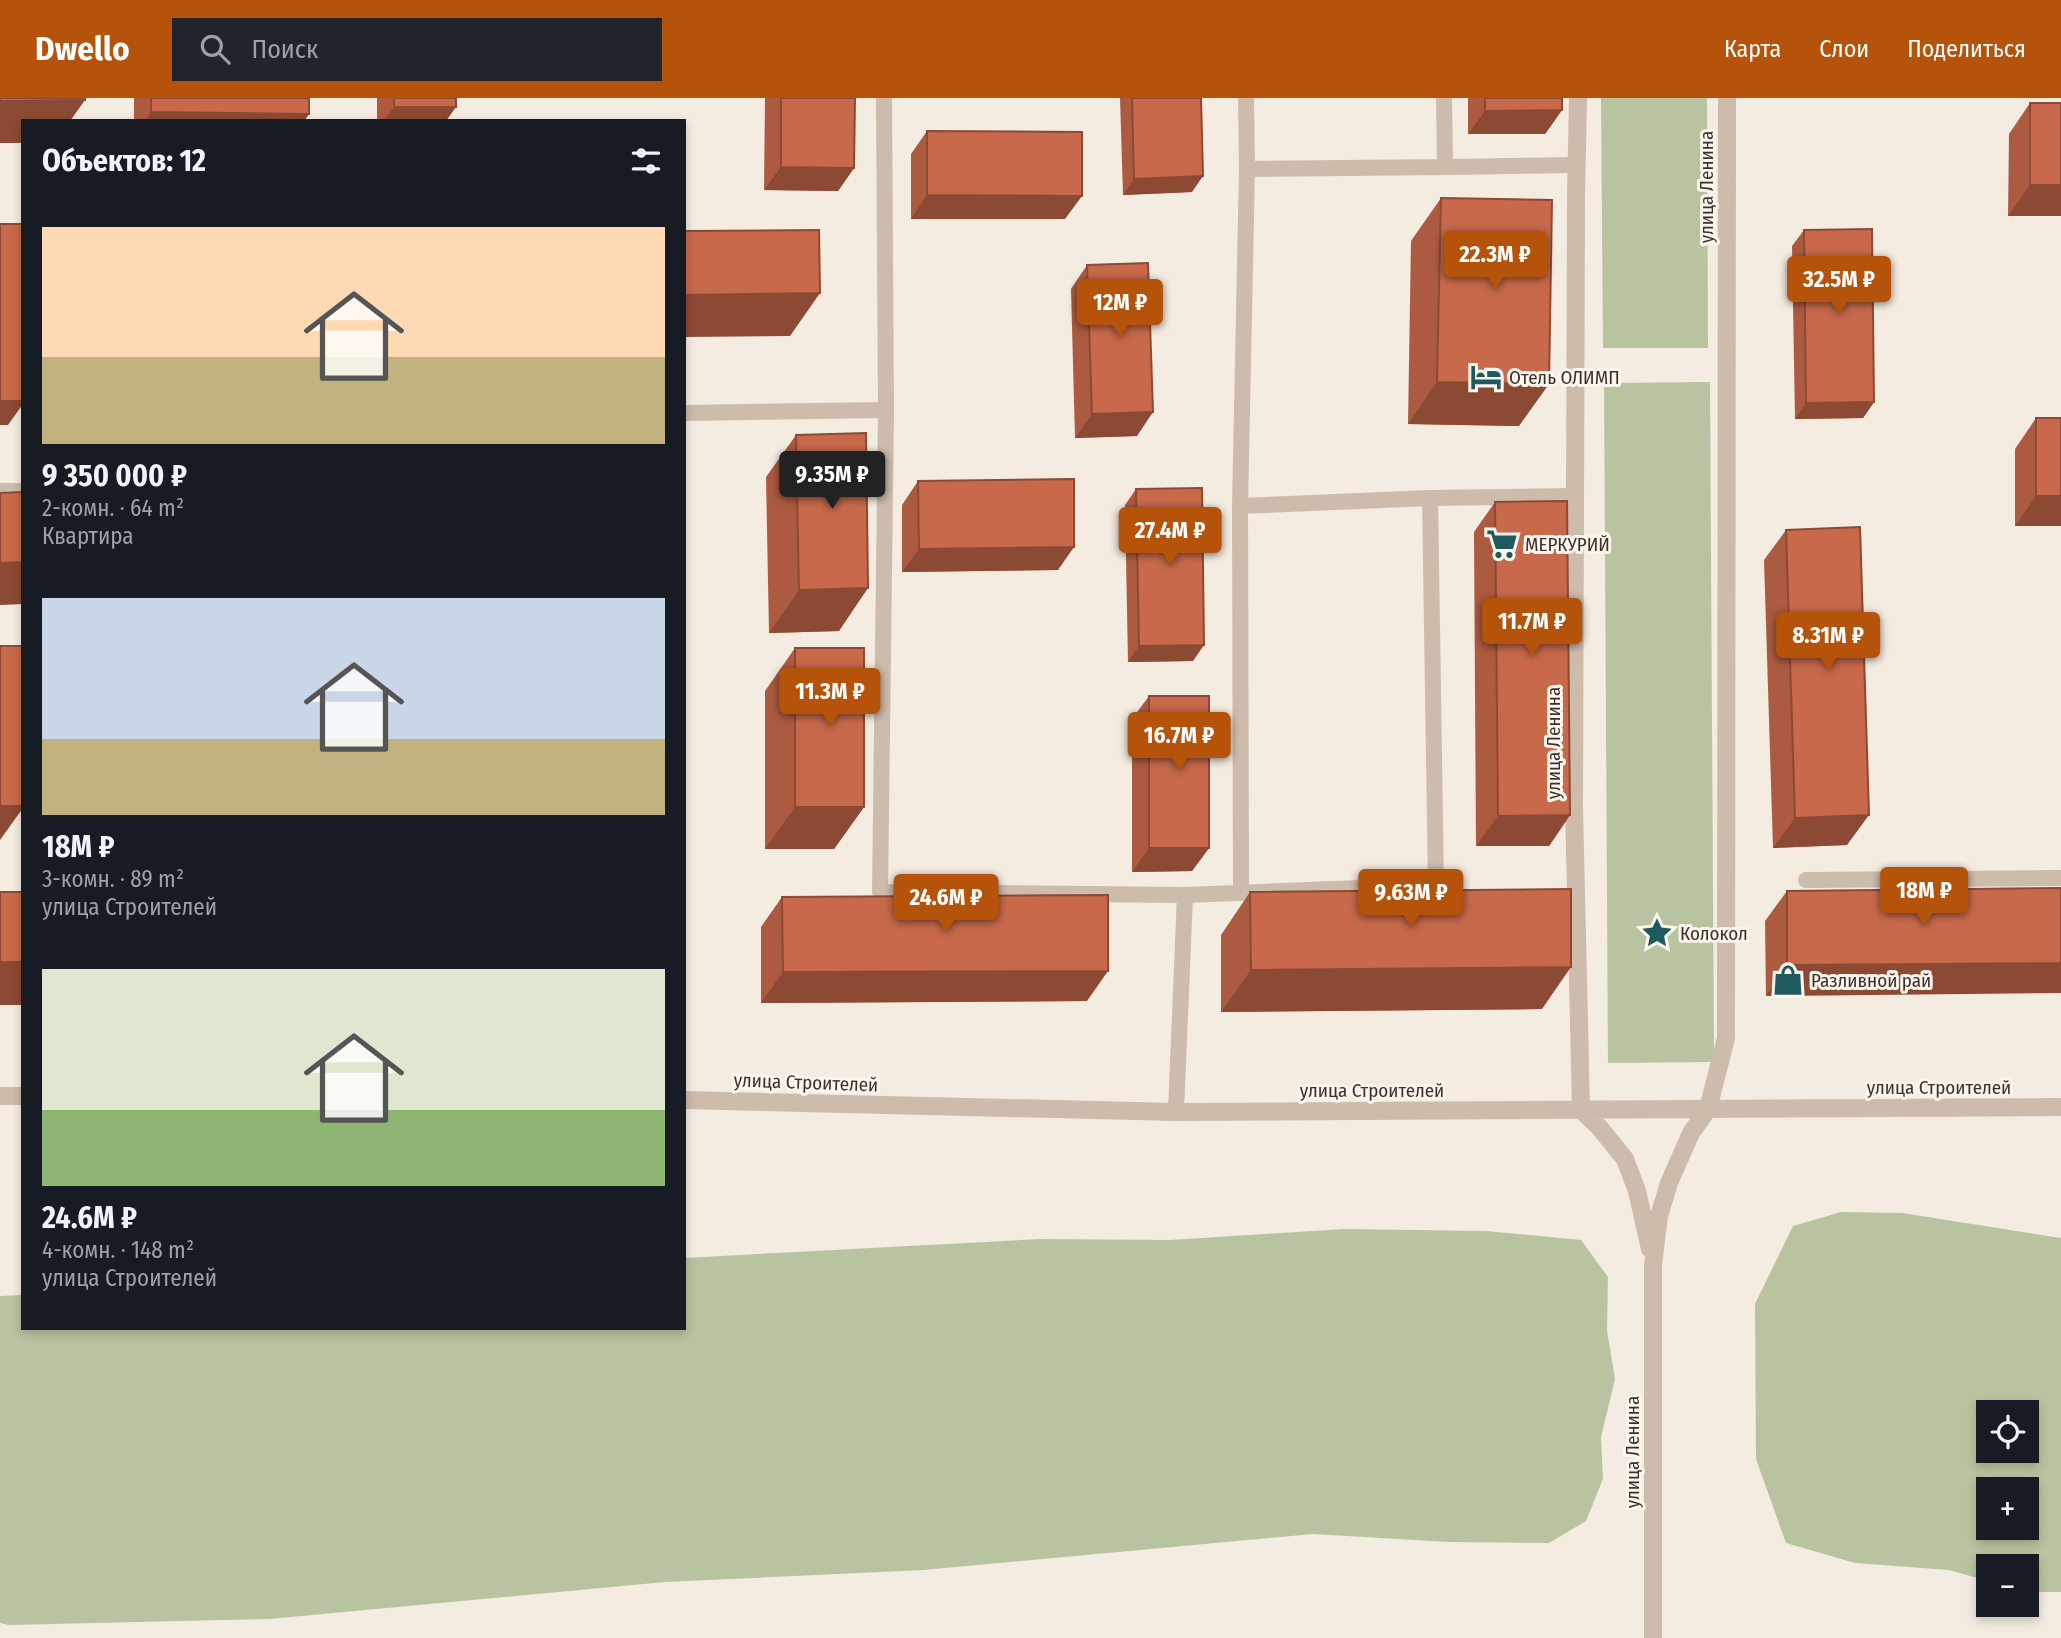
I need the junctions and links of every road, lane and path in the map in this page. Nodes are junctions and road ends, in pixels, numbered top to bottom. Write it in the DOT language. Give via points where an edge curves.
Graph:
graph roads {
  1 [pos="884,98"];
  2 [pos="1245,98"];
  3 [pos="1444,98"];
  4 [pos="1578,98"];
  5 [pos="1727,98"];
  6 [pos="1577,165"];
  7 [pos="1445,167"];
  8 [pos="1247,169"];
  9 [pos="886,410"];
  10 [pos="686,413"];
  11 [pos="0,491"];
  12 [pos="21,491"];
  13 [pos="1574,496"];
  14 [pos="1430,498"];
  15 [pos="1240,506"];
  16 [pos="2061,878"];
  17 [pos="1806,880"];
  18 [pos="1241,893"];
  19 [pos="1185,895"];
  20 [pos="0,1096"];
  21 [pos="21,1096"];
  22 [pos="686,1100"];
  23 [pos="2061,1107"];
  24 [pos="1708,1109"];
  25 [pos="1581,1110"];
  26 [pos="1176,1112"];
  27 [pos="1653,1265"];
  28 [pos="1653,1638"];
  1 -- 9 [label="lane"];
  2 -- 8 [label="lane"];
  3 -- 7 [label="lane"];
  4 -- 6 [label="street, улица Ленина"];
  5 -- 24 [label="street, улица Ленина" via="1726,1038"];
  6 -- 7 [label="lane"];
  6 -- 13 [label="street, улица Ленина"];
  7 -- 8 [label="lane"];
  8 -- 15 [label="lane"];
  9 -- 10 [label="lane"];
  9 -- 19 [label="lane" via="880,892"];
  11 -- 12 [label="lane"];
  13 -- 14 [label="lane"];
  13 -- 25 [label="street, улица Ленина" via="1574,806"];
  14 -- 15 [label="lane"];
  14 -- 18 [label="lane" via="1436,885"];
  15 -- 18 [label="lane"];
  16 -- 17 [label="lane"];
  18 -- 19 [label="lane"];
  19 -- 26 [label="lane"];
  20 -- 21 [label="street"];
  22 -- 26 [label="street, улица Строителей"];
  23 -- 24 [label="street, улица Строителей"];
  24 -- 25 [label="street, улица Строителей"];
  24 -- 27 [label="street, улица Ленина" via="1691,1133 1669,1182"];
  25 -- 26 [label="street, улица Строителей"];
  25 -- 27 [label="street" via="1625,1159"];
  27 -- 28 [label="street, улица Ленина"];
}
